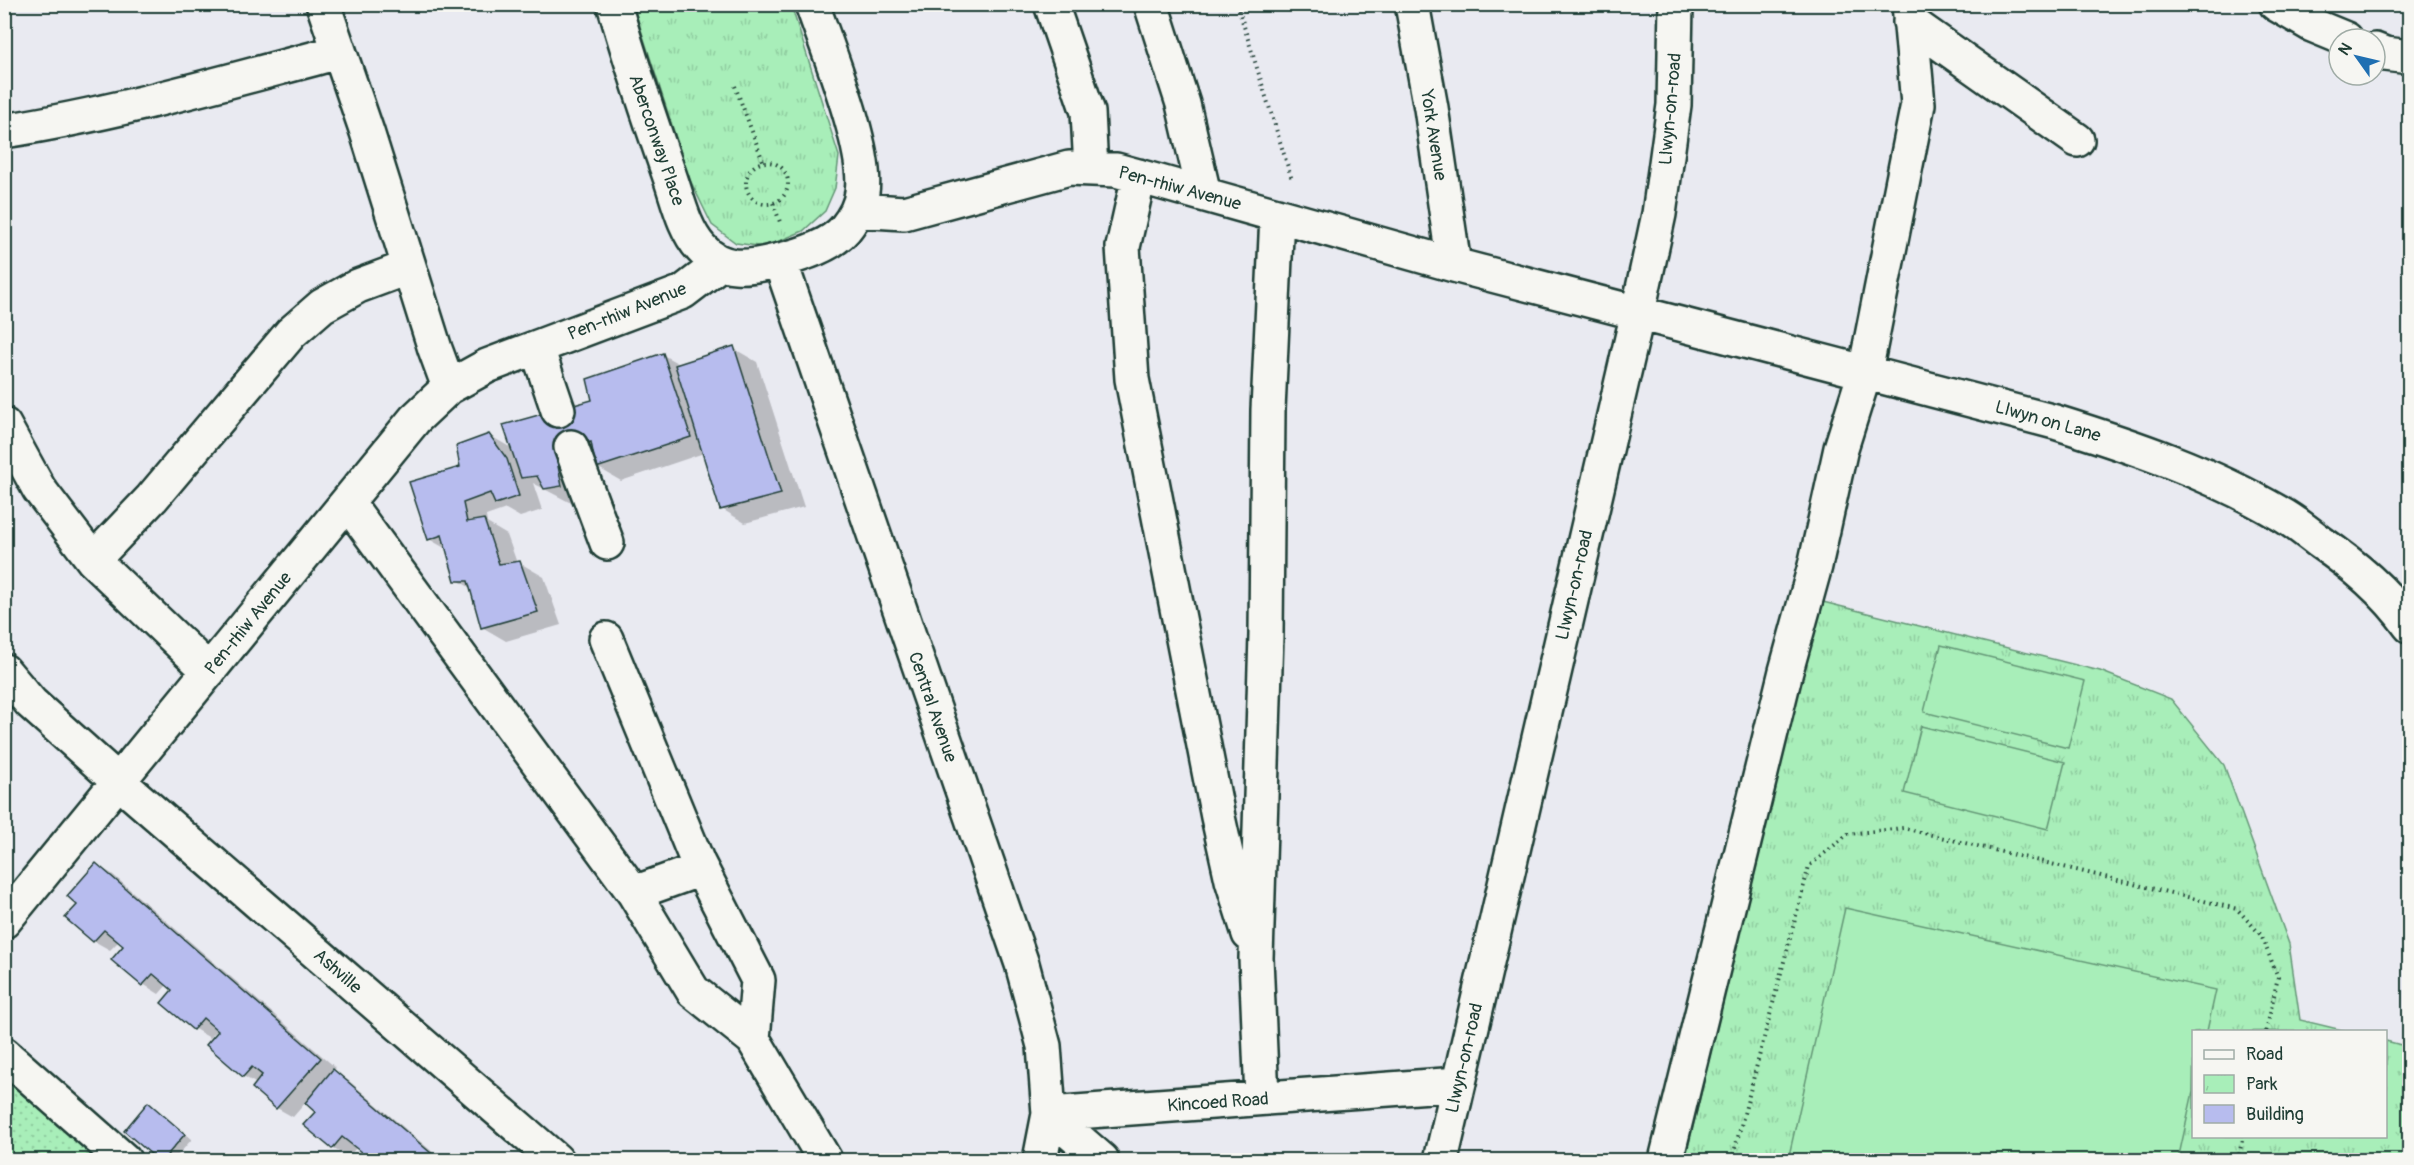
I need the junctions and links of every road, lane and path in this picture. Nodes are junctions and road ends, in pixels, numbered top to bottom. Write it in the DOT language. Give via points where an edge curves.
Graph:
graph roads {
  1 [pos="323,4"];
  2 [pos="614,4"];
  3 [pos="812,4"];
  4 [pos="1051,4"];
  5 [pos="1151,4"];
  6 [pos="1237,4"];
  7 [pos="1412,4"];
  8 [pos="1676,4"];
  9 [pos="2276,4"];
  10 [pos="1909,13"];
  11 [pos="2327,31"];
  12 [pos="339,52"];
  13 [pos="2387,54"];
  14 [pos="2409,57"];
  15 [pos="735,86"];
  16 [pos="4,130"];
  17 [pos="2077,140"];
  18 [pos="763,161"];
  19 [pos="1091,169"];
  20 [pos="1139,176"];
  21 [pos="1204,194"];
  22 [pos="857,210"];
  23 [pos="1292,219"];
  24 [pos="780,261"];
  25 [pos="721,263"];
  26 [pos="1454,265"];
  27 [pos="409,267"];
  28 [pos="1638,312"];
  29 [pos="537,348"];
  30 [pos="1864,372"];
  31 [pos="449,387"];
  32 [pos="558,410"];
  33 [pos="4,425"];
  34 [pos="571,447"];
  35 [pos="347,502"];
  36 [pos="607,543"];
  37 [pos="93,560"];
  38 [pos="2405,606"];
  39 [pos="606,639"];
  40 [pos="4,671"];
  41 [pos="209,671"];
  42 [pos="119,782"];
  43 [pos="700,869"];
  44 [pos="634,893"];
  45 [pos="4,921"];
  46 [pos="1256,957"];
  47 [pos="2266,1030"];
  48 [pos="753,1039"];
  49 [pos="4,1054"];
  50 [pos="1458,1084"];
  51 [pos="1262,1098"];
  52 [pos="1049,1114"];
  53 [pos="2243,1138"];
  54 [pos="124,1161"];
  55 [pos="556,1161"];
  56 [pos="825,1161"];
  57 [pos="1040,1161"];
  58 [pos="1102,1161"];
  59 [pos="1441,1161"];
  60 [pos="1666,1161"];
  61 [pos="1732,1161"];
  62 [pos="2238,1161"];
  1 -- 12 [label="street"];
  2 -- 25 [label="street, Aberconway Place" via="640,94 687,225 701,248"];
  3 -- 22 [label="street" via="860,157 863,192"];
  4 -- 19 [label="street" via="1088,112"];
  5 -- 21 [label="street" via="1183,104"];
  6 -- 23 [label="path"];
  7 -- 26 [label="street, York Avenue"];
  8 -- 28 [label="street, Llwyn-on-road" via="1674,105 1659,214"];
  9 -- 11 [label="street"];
  10 -- 17 [label="street"];
  10 -- 30 [label="street" via="1918,104"];
  12 -- 16 [label="street" via="150,101"];
  12 -- 27 [label="street"];
  13 -- 14 [label="street"];
  15 -- 18 [label="path"];
  18 -- 18 [label="path" via="747,174 746,189 759,203 773,203 784,196 789,182 783,169"];
  19 -- 20 [label="street, Pen-rhiw Avenue"];
  19 -- 22 [label="street, Pen-rhiw Avenue" via="1069,168 904,213"];
  20 -- 21 [label="street, Pen-rhiw Avenue"];
  20 -- 46 [label="street" via="1123,247 1132,379 1218,817"];
  21 -- 23 [label="street, Pen-rhiw Avenue"];
  22 -- 24 [label="street" via="844,230 823,246"];
  23 -- 26 [label="street, Pen-rhiw Avenue"];
  23 -- 46 [label="street" via="1268,410"];
  24 -- 25 [label="street" via="746,268"];
  24 -- 52 [label="street, Central Avenue" via="1022,964 1044,1046"];
  25 -- 29 [label="street, Pen-rhiw Avenue" via="683,292"];
  26 -- 28 [label="street, Pen-rhiw Avenue"];
  27 -- 31 [label="street"];
  27 -- 37 [label="street" via="358,286 322,306 291,333 152,498"];
  28 -- 30 [label="street, Llwyn on Lane"];
  28 -- 50 [label="street, Llwyn-on-road"];
  29 -- 31 [label="street, Pen-rhiw Avenue" via="487,366"];
  29 -- 32 [label="street"];
  30 -- 38 [label="street, Llwyn on Lane" via="2055,422 2205,475 2280,513"];
  30 -- 60 [label="street" via="1841,448"];
  31 -- 35 [label="street, Pen-rhiw Avenue" via="415,419"];
  33 -- 37 [label="street" via="39,489"];
  34 -- 36 [label="street"];
  35 -- 41 [label="street, Pen-rhiw Avenue"];
  35 -- 44 [label="street"];
  37 -- 41 [label="street"];
  39 -- 43 [label="street"];
  40 -- 42 [label="street, Ashville" via="31,702"];
  41 -- 42 [label="street, Pen-rhiw Avenue"];
  42 -- 45 [label="street, Pen-rhiw Avenue"];
  42 -- 55 [label="street, Ashville"];
  43 -- 44 [label="street"];
  43 -- 48 [label="street" via="758,980"];
  44 -- 48 [label="street" via="693,991"];
  46 -- 51 [label="street"];
  47 -- 61 [label="path" via="2278,977 2261,935 2237,909 1903,828 1848,834 1809,866"];
  48 -- 56 [label="street"];
  49 -- 54 [label="street"];
  50 -- 51 [label="street, Kincoed Road"];
  50 -- 59 [label="street, Llwyn-on-road"];
  51 -- 52 [label="street, Kincoed Road"];
  52 -- 57 [label="street, Central Avenue"];
  52 -- 58 [label="street"];
  53 -- 62 [label="path"];
}
